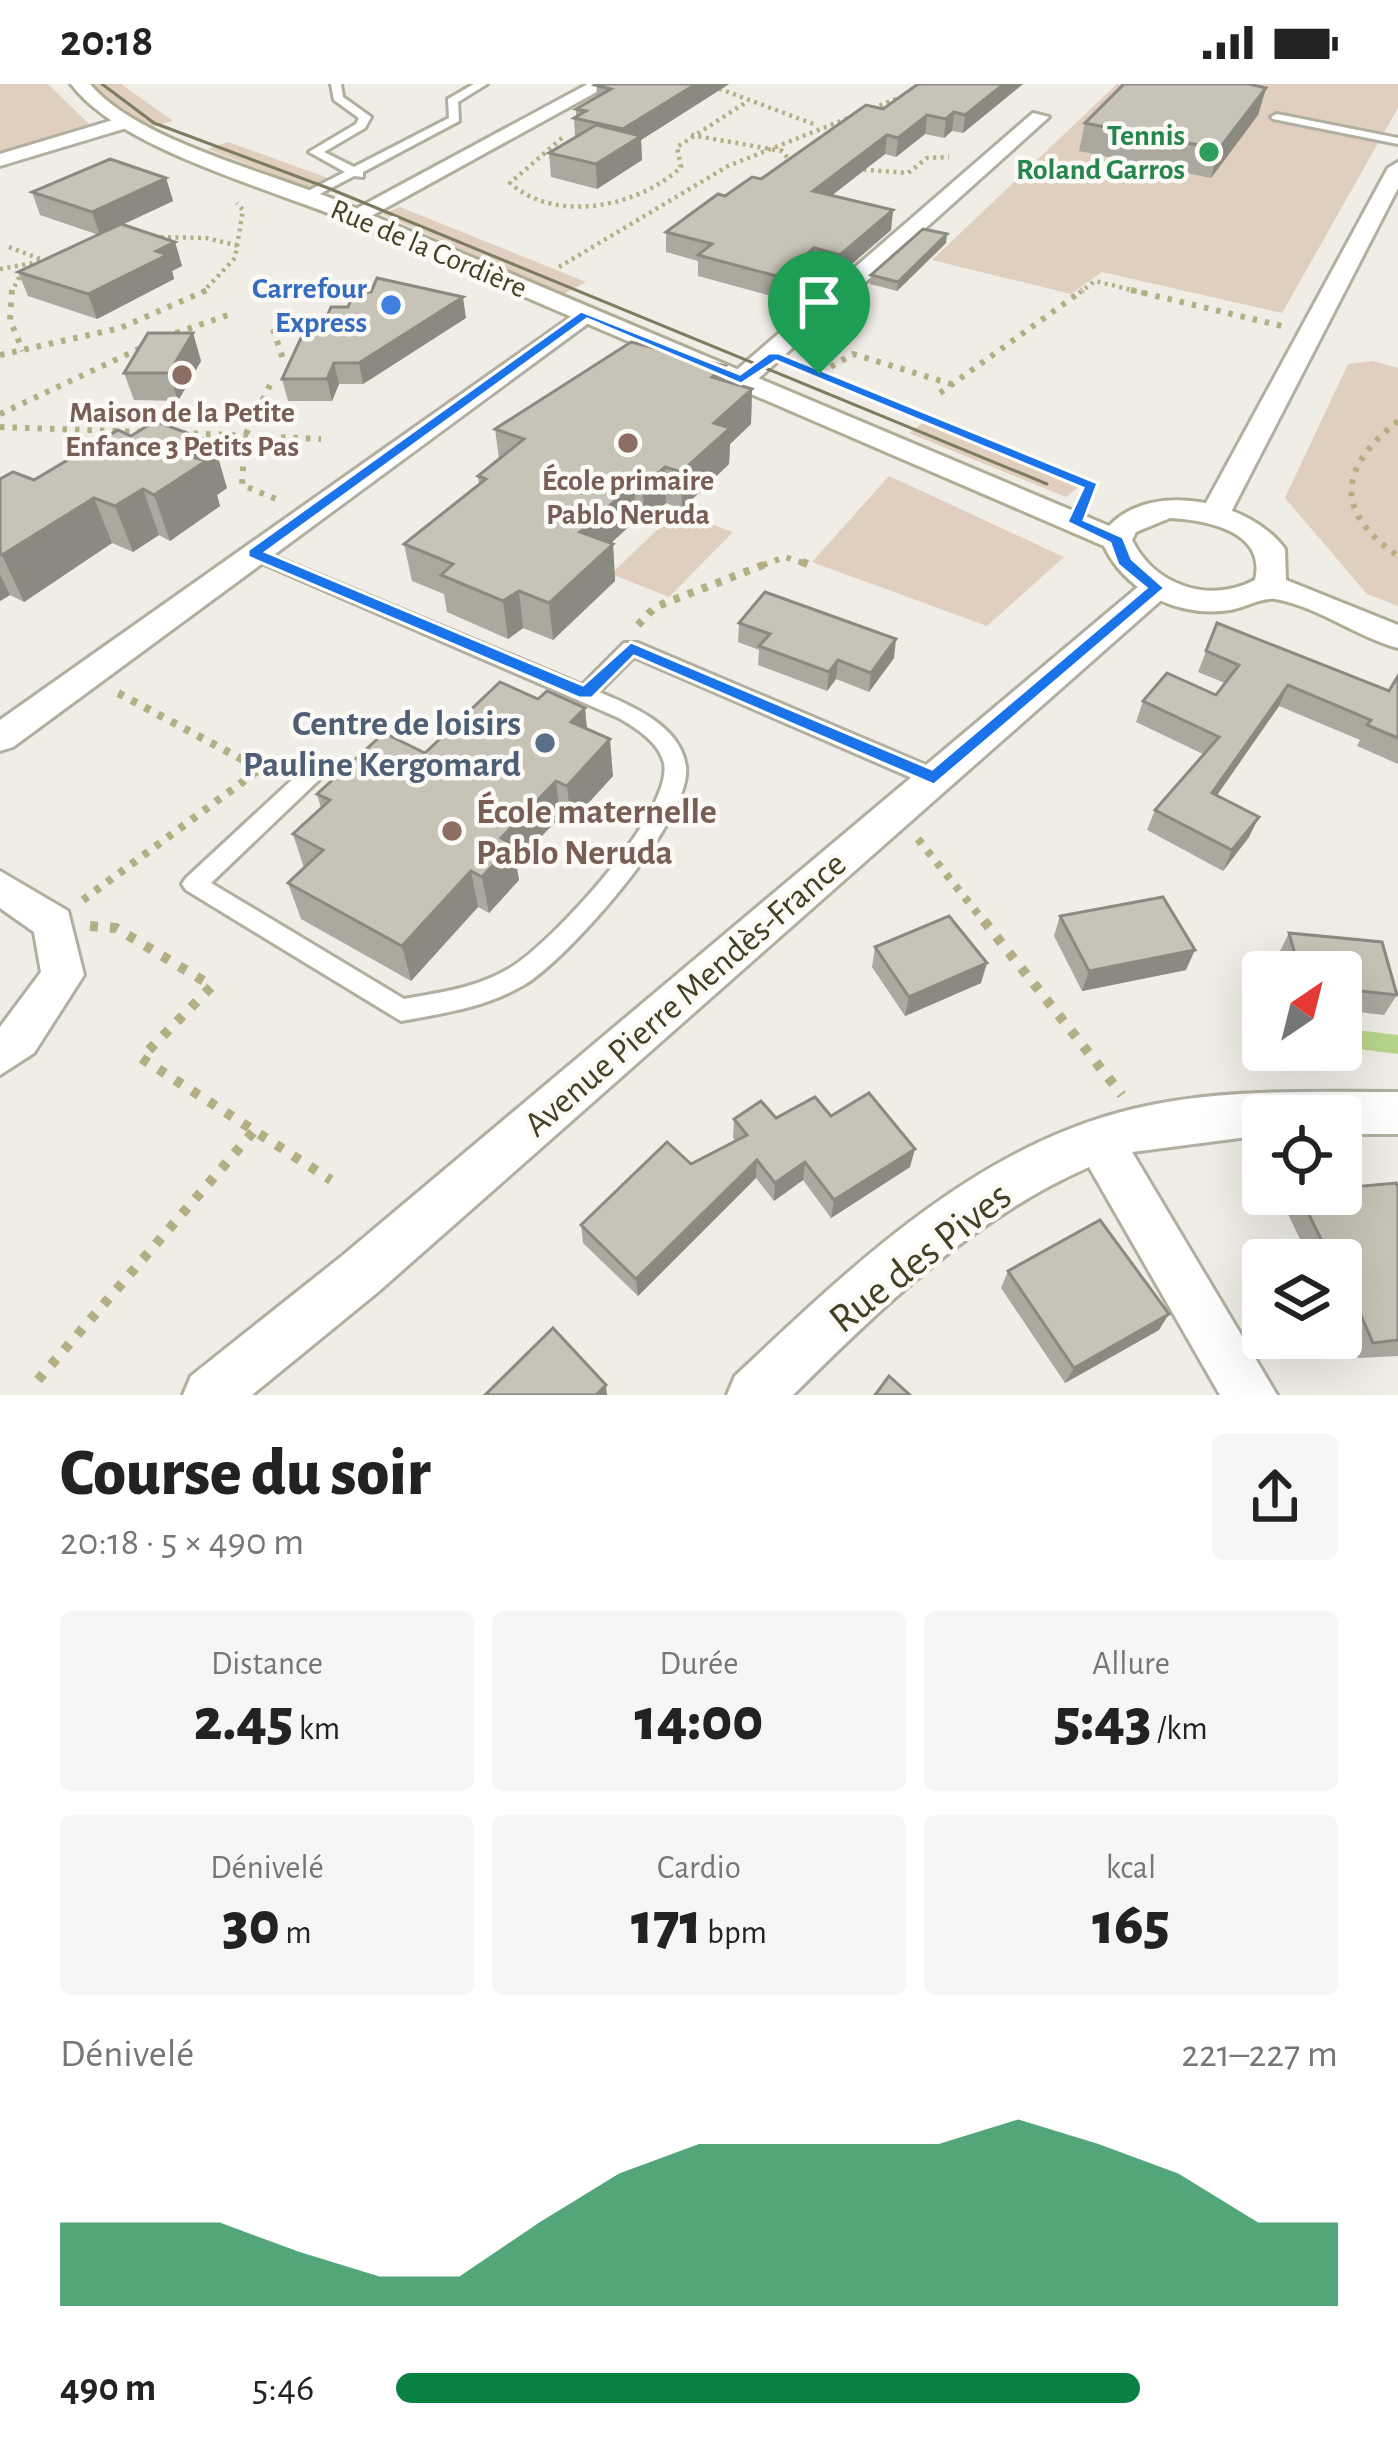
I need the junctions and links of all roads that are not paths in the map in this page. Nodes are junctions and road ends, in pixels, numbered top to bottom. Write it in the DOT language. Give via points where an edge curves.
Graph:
graph roads {
  1 [pos="80,84"];
  2 [pos="336,84"];
  3 [pos="482,84"];
  4 [pos="602,84"];
  5 [pos="1040,117"];
  6 [pos="1277,117"];
  7 [pos="123,123"];
  8 [pos="1398,141"];
  9 [pos="0,160"];
  10 [pos="1398,168"];
  11 [pos="359,173"];
  12 [pos="308,196"];
  13 [pos="354,216"];
  14 [pos="585,314"];
  15 [pos="741,380"];
  16 [pos="1214,514"];
  17 [pos="1118,540"];
  18 [pos="254,553"];
  19 [pos="1269,585"];
  20 [pos="1156,588"];
  21 [pos="1398,638"];
  22 [pos="585,694"];
  23 [pos="0,737"];
  24 [pos="316,770"];
  25 [pos="934,778"];
  26 [pos="0,887"];
  27 [pos="0,1055"];
  28 [pos="1398,1113"];
  29 [pos="1099,1141"];
  30 [pos="210,1395"];
  31 [pos="754,1395"];
  32 [pos="1250,1395"];
  1 -- 7 [label="street, Rue de la Cordière"];
  2 -- 11 [label="lane" via="338,98 365,117 315,152"];
  3 -- 11 [label="lane" via="452,101 455,119"];
  4 -- 13 [label="street"];
  5 -- 15 [label="street"];
  6 -- 8 [label="lane"];
  7 -- 9 [label="street"];
  7 -- 12 [label="street, Rue de la Cordière"];
  10 -- 16 [label="street"];
  11 -- 12 [label="lane"];
  12 -- 13 [label="street, Rue de la Cordière"];
  13 -- 14 [label="street, Rue de la Cordière"];
  14 -- 15 [label="street, Rue de la Cordière"];
  14 -- 18 [label="street"];
  15 -- 17 [label="street, Rue de la Cordière"];
  16 -- 17 [label="street" via="1151,513 1124,526"];
  16 -- 19 [label="street" via="1262,540 1275,566"];
  17 -- 20 [label="street" via="1124,562"];
  18 -- 22 [label="lane"];
  18 -- 23 [label="street"];
  19 -- 20 [label="street" via="1242,599 1200,601"];
  19 -- 21 [label="street"];
  20 -- 25 [label="street, Avenue Pierre Mendès-France"];
  22 -- 24 [label="lane" via="662,737 677,769 672,799 649,838 532,967 478,996 401,1010 194,884"];
  22 -- 25 [label="lane" via="631,648"];
  25 -- 30 [label="street, Avenue Pierre Mendès-France"];
  26 -- 27 [label="street" via="53,923 63,975"];
  28 -- 29 [label="street, Rue des Pives" via="1288,1113"];
  29 -- 31 [label="street, Rue des Pives" via="1014,1180 867,1286"];
  29 -- 32 [label="street"];
}
